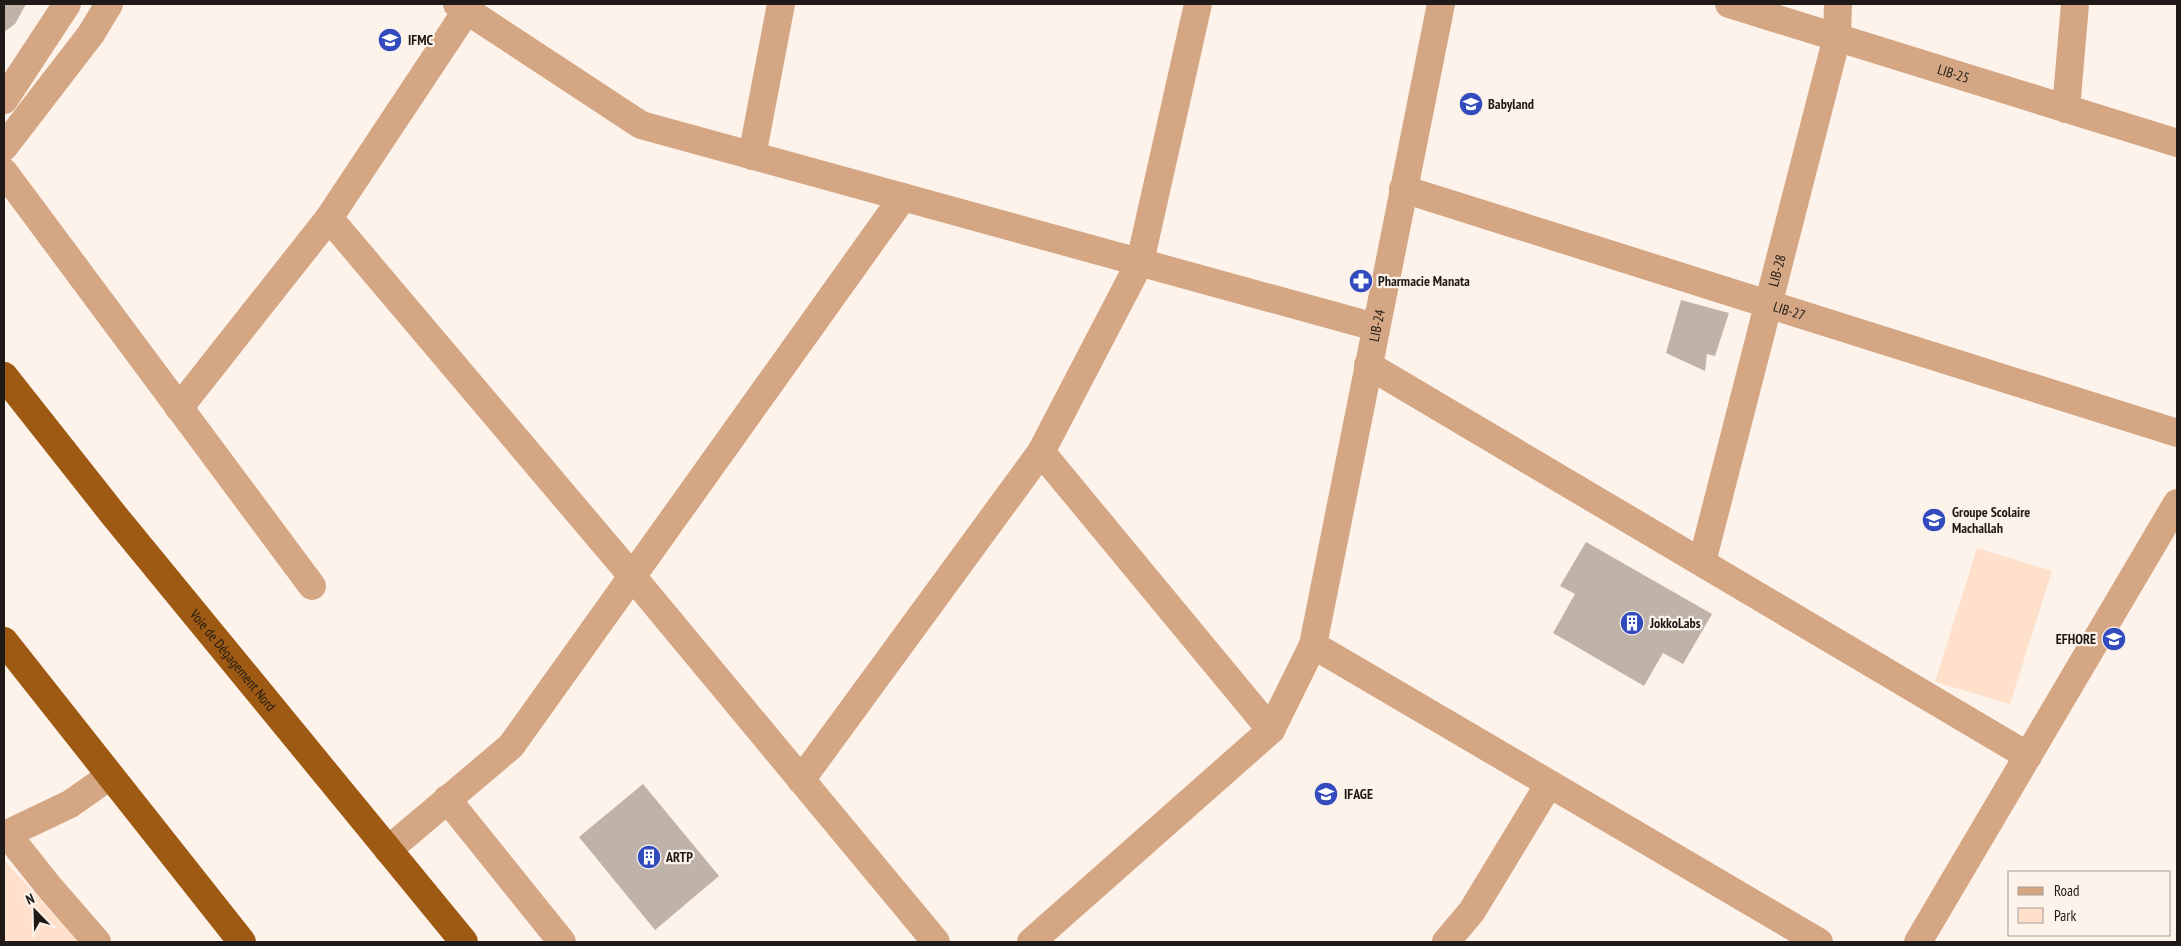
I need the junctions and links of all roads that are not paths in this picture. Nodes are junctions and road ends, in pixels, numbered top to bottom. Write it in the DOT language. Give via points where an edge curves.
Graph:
graph roads {
  1 [pos="67,4"];
  2 [pos="109,4"];
  3 [pos="781,4"];
  4 [pos="1196,4"];
  5 [pos="1441,4"];
  6 [pos="1729,4"];
  7 [pos="1838,4"];
  8 [pos="2075,4"];
  9 [pos="465,6"];
  10 [pos="1837,37"];
  11 [pos="4,100"];
  12 [pos="2066,109"];
  13 [pos="2177,143"];
  14 [pos="4,147"];
  15 [pos="752,156"];
  16 [pos="4,172"];
  17 [pos="1402,189"];
  18 [pos="902,197"];
  19 [pos="328,218"];
  20 [pos="1140,262"];
  21 [pos="1768,304"];
  22 [pos="1375,327"];
  23 [pos="1368,365"];
  24 [pos="4,376"];
  25 [pos="180,408"];
  26 [pos="2177,433"];
  27 [pos="1041,452"];
  28 [pos="2177,503"];
  29 [pos="1702,562"];
  30 [pos="632,576"];
  31 [pos="312,586"];
  32 [pos="4,641"];
  33 [pos="1313,645"];
  34 [pos="1271,730"];
  35 [pos="2028,756"];
  36 [pos="110,776"];
  37 [pos="801,780"];
  38 [pos="1549,784"];
  39 [pos="447,799"];
  40 [pos="6,832"];
  41 [pos="388,850"];
  42 [pos="97,942"];
  43 [pos="242,942"];
  44 [pos="464,942"];
  45 [pos="562,942"];
  46 [pos="936,942"];
  47 [pos="1031,942"];
  48 [pos="1446,942"];
  49 [pos="1818,942"];
  50 [pos="1918,942"];
  1 -- 11 [label="street"];
  2 -- 14 [label="street"];
  3 -- 15 [label="street"];
  4 -- 20 [label="street"];
  5 -- 17 [label="street, LIB-24"];
  6 -- 10 [label="street, LIB-25"];
  7 -- 10 [label="street, LIB-28"];
  8 -- 12 [label="street"];
  9 -- 15 [label="street" via="641,125"];
  9 -- 19 [label="street"];
  10 -- 12 [label="street, LIB-25"];
  10 -- 21 [label="street, LIB-28"];
  12 -- 13 [label="street, LIB-25"];
  15 -- 18 [label="street"];
  16 -- 25 [label="street"];
  17 -- 21 [label="street, LIB-27"];
  17 -- 22 [label="street, LIB-24"];
  18 -- 20 [label="street"];
  18 -- 30 [label="street"];
  19 -- 25 [label="street"];
  19 -- 30 [label="street"];
  20 -- 22 [label="street"];
  20 -- 27 [label="street"];
  21 -- 26 [label="street, LIB-27"];
  21 -- 29 [label="street, LIB-28"];
  22 -- 23 [label="street, LIB-24"];
  23 -- 29 [label="street"];
  23 -- 33 [label="street, LIB-24"];
  24 -- 41 [label="highway, Voie de Dégagement Nord"];
  25 -- 31 [label="street"];
  27 -- 34 [label="street"];
  27 -- 37 [label="street"];
  28 -- 35 [label="street"];
  29 -- 35 [label="street"];
  30 -- 37 [label="street"];
  30 -- 39 [label="street" via="511,746"];
  32 -- 36 [label="highway"];
  33 -- 34 [label="street, LIB-24"];
  33 -- 38 [label="street"];
  34 -- 47 [label="street"];
  35 -- 50 [label="street"];
  36 -- 40 [label="street" via="70,804"];
  36 -- 43 [label="highway"];
  37 -- 46 [label="street"];
  38 -- 48 [label="street" via="1472,911"];
  38 -- 49 [label="street"];
  39 -- 41 [label="street"];
  39 -- 45 [label="street"];
  40 -- 42 [label="street"];
  41 -- 44 [label="highway, Voie de Dégagement Nord"];
}
